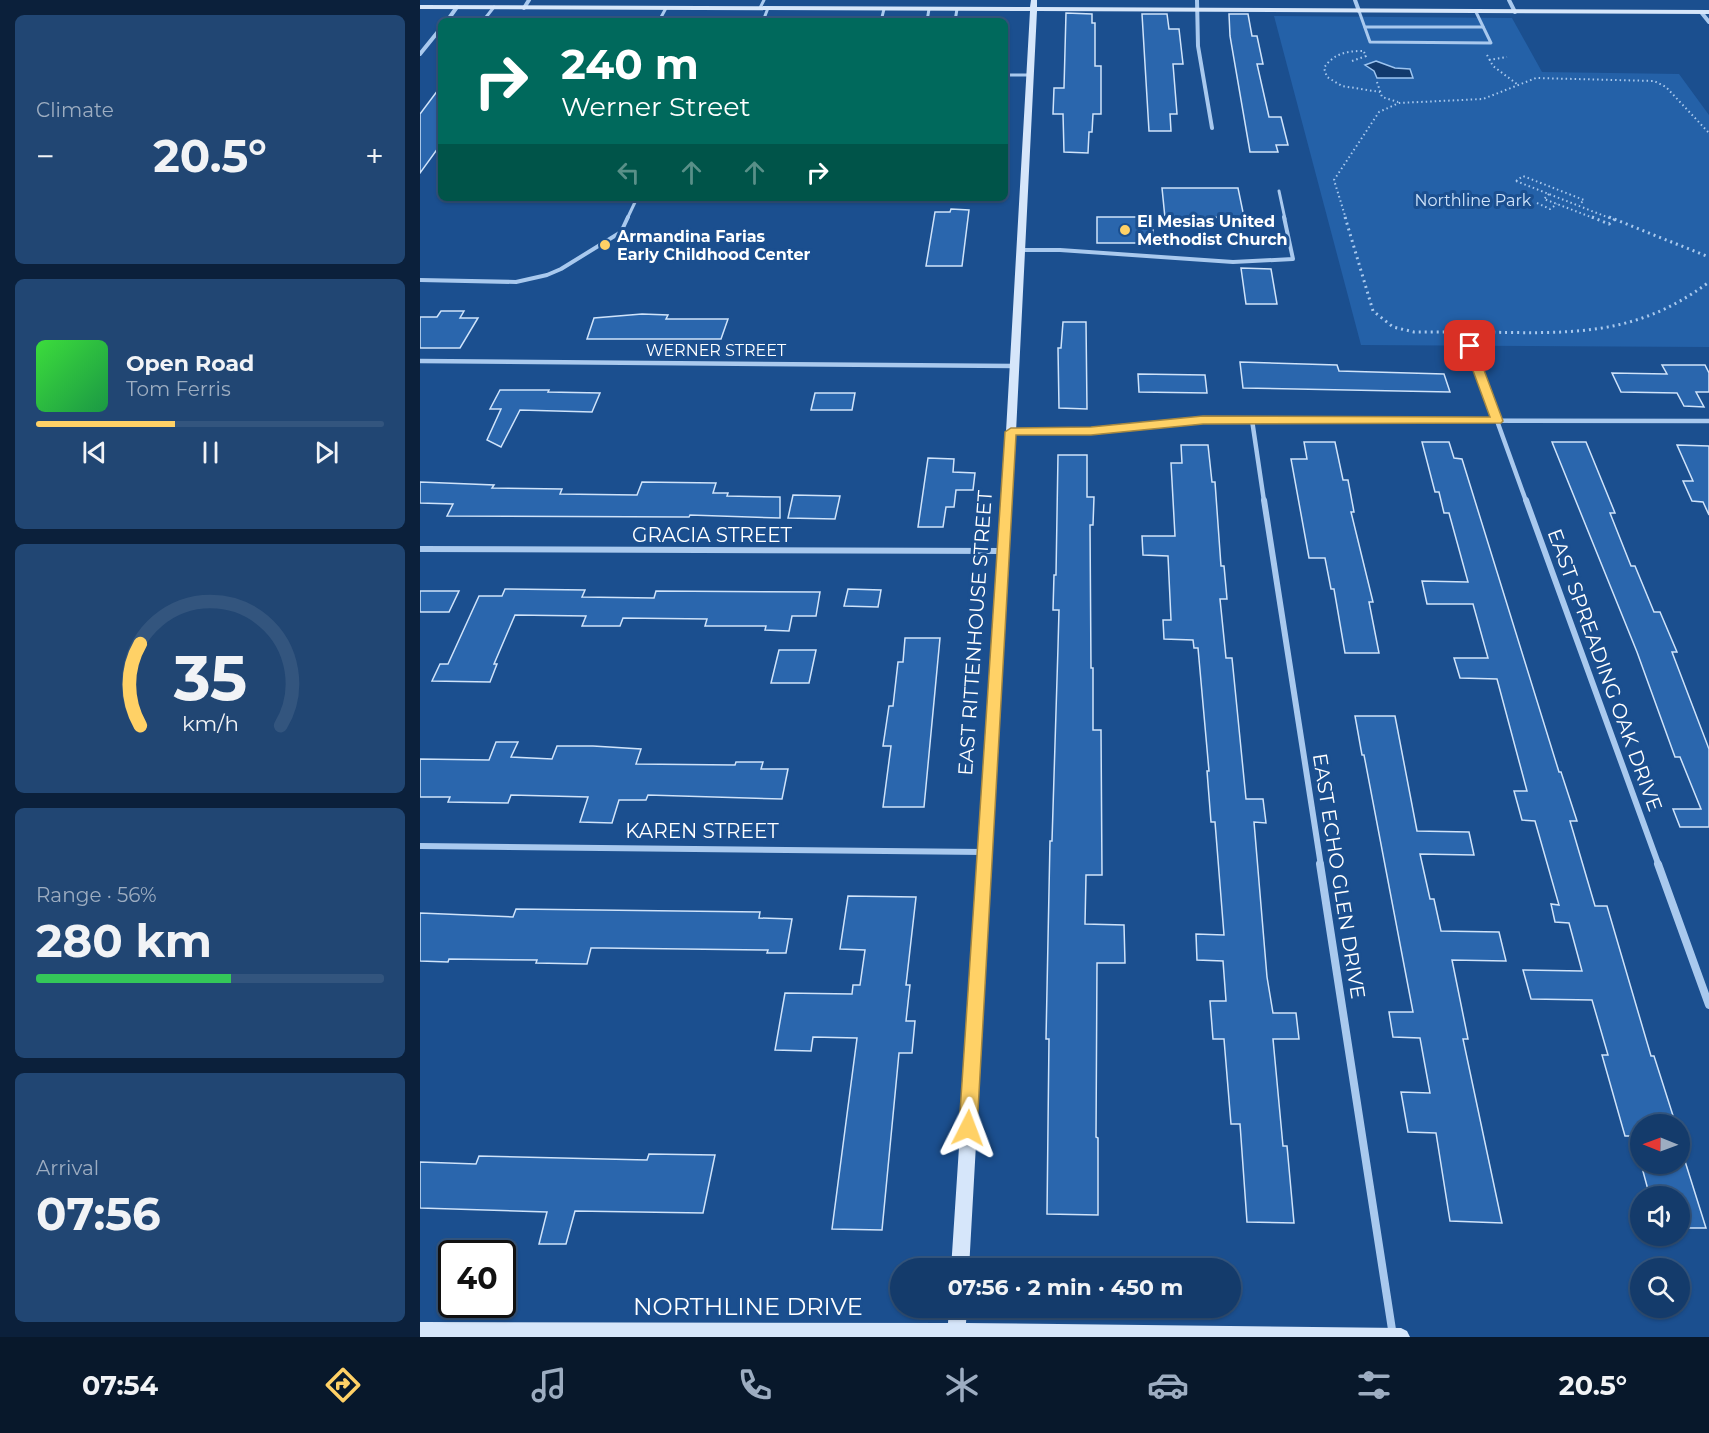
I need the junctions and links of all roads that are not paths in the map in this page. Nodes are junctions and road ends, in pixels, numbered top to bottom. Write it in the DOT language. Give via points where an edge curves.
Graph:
graph roads {
  1 [pos="529,0"];
  2 [pos="764,0"];
  3 [pos="1197,0"];
  4 [pos="1355,0"];
  5 [pos="1509,0"];
  6 [pos="1033,4"];
  7 [pos="420,7"];
  8 [pos="458,7"];
  9 [pos="494,7"];
  10 [pos="524,8"];
  11 [pos="666,8"];
  12 [pos="764,8"];
  13 [pos="884,9"];
  14 [pos="929,9"];
  15 [pos="957,9"];
  16 [pos="1198,9"];
  17 [pos="1359,11"];
  18 [pos="1476,12"];
  19 [pos="1515,12"];
  20 [pos="1701,12"];
  21 [pos="1709,12"];
  22 [pos="449,18"];
  23 [pos="485,18"];
  24 [pos="661,18"];
  25 [pos="763,18"];
  26 [pos="882,18"];
  27 [pos="928,18"];
  28 [pos="956,18"];
  29 [pos="1709,22"];
  30 [pos="1365,27"];
  31 [pos="1483,27"];
  32 [pos="438,32"];
  33 [pos="420,54"];
  34 [pos="1008,75"];
  35 [pos="1029,75"];
  36 [pos="1212,128"];
  37 [pos="1279,191"];
  38 [pos="636,203"];
  39 [pos="1019,250"];
  40 [pos="420,280"];
  41 [pos="1470,346"];
  42 [pos="420,361"];
  43 [pos="1013,366"];
  44 [pos="1252,420"];
  45 [pos="1497,421"];
  46 [pos="1709,421"];
  47 [pos="1011,432"];
  48 [pos="420,549"];
  49 [pos="1004,551"];
  50 [pos="420,846"];
  51 [pos="984,852"];
  52 [pos="1709,1005"];
  53 [pos="961,1258"];
  54 [pos="957,1318"];
  55 [pos="420,1331"];
  56 [pos="956,1334"];
  57 [pos="1393,1337"];
  58 [pos="1401,1337"];
  1 -- 10 [label="street"];
  2 -- 12 [label="lane"];
  3 -- 16 [label="street"];
  4 -- 17 [label="street"];
  5 -- 19 [label="street"];
  6 -- 15 [label="street"];
  6 -- 16 [label="street"];
  6 -- 35 [label="street, EAST RITTENHOUSE STREET"];
  7 -- 8 [label="street"];
  8 -- 9 [label="street"];
  8 -- 22 [label="street"];
  9 -- 10 [label="street"];
  9 -- 23 [label="lane"];
  10 -- 11 [label="street"];
  11 -- 12 [label="street"];
  11 -- 24 [label="lane"];
  12 -- 13 [label="street"];
  12 -- 25 [label="lane"];
  13 -- 14 [label="street"];
  13 -- 26 [label="lane"];
  14 -- 15 [label="street"];
  14 -- 27 [label="lane"];
  15 -- 28 [label="lane"];
  16 -- 17 [label="street"];
  16 -- 36 [label="street" via="1198,46"];
  17 -- 18 [label="street"];
  17 -- 30 [label="lane"];
  18 -- 19 [label="street"];
  18 -- 31 [label="lane"];
  19 -- 20 [label="street"];
  20 -- 21 [label="street"];
  20 -- 29 [label="street"];
  30 -- 31 [label="lane"];
  30 -- 31 [label="lane" via="1370,42 1491,43"];
  32 -- 33 [label="street"];
  34 -- 35 [label="lane"];
  35 -- 39 [label="street, EAST RITTENHOUSE STREET"];
  37 -- 39 [label="lane" via="1293,259 1233,262"];
  38 -- 40 [label="lane" via="621,232 547,275 516,282"];
  39 -- 43 [label="street, EAST RITTENHOUSE STREET"];
  41 -- 45 [label="street, EAST SPREADING OAK DRIVE"];
  42 -- 43 [label="street, WERNER STREET"];
  43 -- 47 [label="street, EAST RITTENHOUSE STREET"];
  44 -- 45 [label="street"];
  44 -- 47 [label="street"];
  44 -- 57 [label="street, EAST ECHO GLEN DRIVE"];
  45 -- 46 [label="street"];
  45 -- 52 [label="street, EAST SPREADING OAK DRIVE"];
  47 -- 49 [label="street, EAST RITTENHOUSE STREET"];
  48 -- 49 [label="street, GRACIA STREET"];
  49 -- 51 [label="street, EAST RITTENHOUSE STREET"];
  50 -- 51 [label="street, KAREN STREET"];
  51 -- 53 [label="street, EAST RITTENHOUSE STREET"];
  54 -- 56 [label="street"];
  55 -- 56 [label="street, NORTHLINE DRIVE"];
  56 -- 57 [label="street, NORTHLINE DRIVE"];
  57 -- 58 [label="street, NORTHLINE DRIVE"];
}
